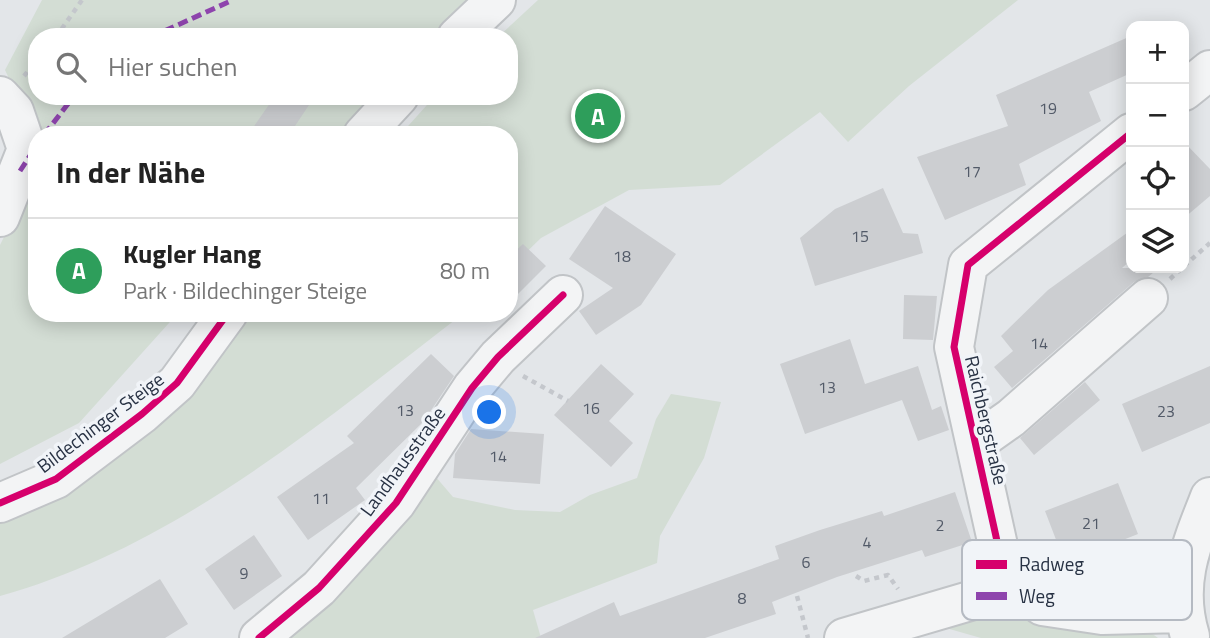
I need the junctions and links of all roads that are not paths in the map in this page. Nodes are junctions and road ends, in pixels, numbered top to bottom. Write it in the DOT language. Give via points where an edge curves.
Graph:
graph roads {
  1 [pos="496,0"];
  2 [pos="466,28"];
  3 [pos="1210,70"];
  4 [pos="1189,87"];
  5 [pos="0,96"];
  6 [pos="391,105"];
  7 [pos="371,126"];
  8 [pos="1126,137"];
  9 [pos="0,217"];
  10 [pos="563,295"];
  11 [pos="1148,298"];
  12 [pos="221,322"];
  13 [pos="977,442"];
  14 [pos="1210,497"];
  15 [pos="0,503"];
  16 [pos="997,540"];
  17 [pos="1192,541"];
  18 [pos="962,603"];
  19 [pos="1144,620"];
  20 [pos="1187,625"];
  21 [pos="259,638"];
  22 [pos="844,638"];
  1 -- 2 [label="street"];
  3 -- 4 [label="street"];
  5 -- 9 [label="street" via="14,111 27,149"];
  6 -- 7 [label="street"];
  8 -- 13 [label="street, Raichbergstraße" via="968,265 954,347"];
  10 -- 21 [label="street, Landhausstraße" via="498,356 472,388 396,503 319,588"];
  11 -- 13 [label="street, Raichbergstraße" via="1011,418"];
  12 -- 15 [label="street, Bildechinger Steige" via="177,383 142,414 56,479"];
  13 -- 16 [label="street, Raichbergstraße"];
  14 -- 17 [label="street"];
  18 -- 22 [label="street"];
  19 -- 20 [label="street"];
}
